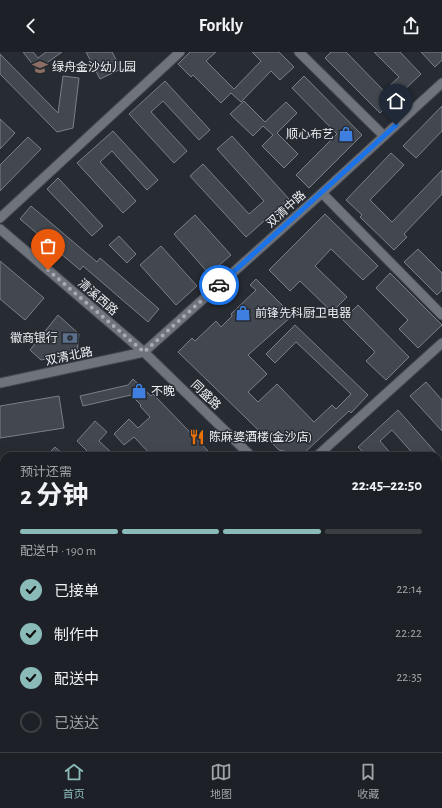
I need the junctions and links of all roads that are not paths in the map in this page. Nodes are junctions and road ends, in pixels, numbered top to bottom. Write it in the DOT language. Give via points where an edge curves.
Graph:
graph roads {
  1 [pos="180,52"];
  2 [pos="299,52"];
  3 [pos="442,83"];
  4 [pos="384,136"];
  5 [pos="322,193"];
  6 [pos="0,218"];
  7 [pos="0,229"];
  8 [pos="442,315"];
  9 [pos="442,343"];
  10 [pos="144,352"];
  11 [pos="0,383"];
  12 [pos="247,452"];
  13 [pos="321,452"];
  1 -- 6 [label="street"];
  2 -- 4 [label="street"];
  3 -- 4 [label="street, 双清中路"];
  4 -- 5 [label="street, 双清中路"];
  5 -- 8 [label="street"];
  5 -- 10 [label="street, 双清中路"];
  7 -- 10 [label="street, 清溪西路"];
  9 -- 13 [label="street"];
  10 -- 11 [label="street, 双清北路"];
  10 -- 12 [label="street, 同盛路"];
}
